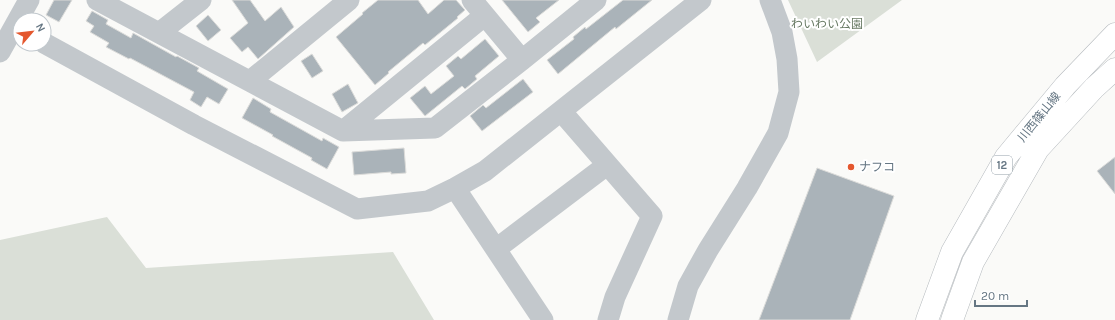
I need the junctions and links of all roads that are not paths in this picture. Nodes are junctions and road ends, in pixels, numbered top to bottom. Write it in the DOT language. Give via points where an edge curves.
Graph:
graph roads {
  1 [pos="29,0"];
  2 [pos="97,0"];
  3 [pos="201,0"];
  4 [pos="349,0"];
  5 [pos="701,0"];
  6 [pos="770,0"];
  7 [pos="594,1"];
  8 [pos="478,8"];
  9 [pos="11,25"];
  10 [pos="159,33"];
  11 [pos="1115,34"];
  12 [pos="52,47"];
  13 [pos="0,52"];
  14 [pos="522,60"];
  15 [pos="1115,69"];
  16 [pos="250,81"];
  17 [pos="561,111"];
  18 [pos="343,131"];
  19 [pos="607,165"];
  20 [pos="455,188"];
  21 [pos="496,248"];
  22 [pos="543,320"];
  23 [pos="608,320"];
  24 [pos="678,320"];
  25 [pos="928,320"];
  26 [pos="952,320"];
  1 -- 9 [label="street"];
  2 -- 10 [label="street"];
  3 -- 10 [label="street"];
  4 -- 16 [label="street"];
  5 -- 17 [label="street"];
  6 -- 24 [label="street" via="782,32 789,92 778,133 708,250 684,298"];
  7 -- 14 [label="street"];
  8 -- 14 [label="street"];
  8 -- 18 [label="street"];
  9 -- 13 [label="street"];
  10 -- 16 [label="street"];
  11 -- 25 [label="main road, 川西篠山線 / 12" via="1065,86 1006,157 952,252"];
  12 -- 20 [label="street" via="194,125 357,209 428,201"];
  14 -- 18 [label="street" via="435,128"];
  15 -- 26 [label="main road, 川西篠山線 / 12" via="1038,149 973,262"];
  16 -- 18 [label="street"];
  17 -- 19 [label="street"];
  17 -- 20 [label="street" via="485,171"];
  19 -- 21 [label="street"];
  19 -- 23 [label="street" via="652,216 615,298"];
  20 -- 21 [label="street"];
  21 -- 22 [label="street"];
}
